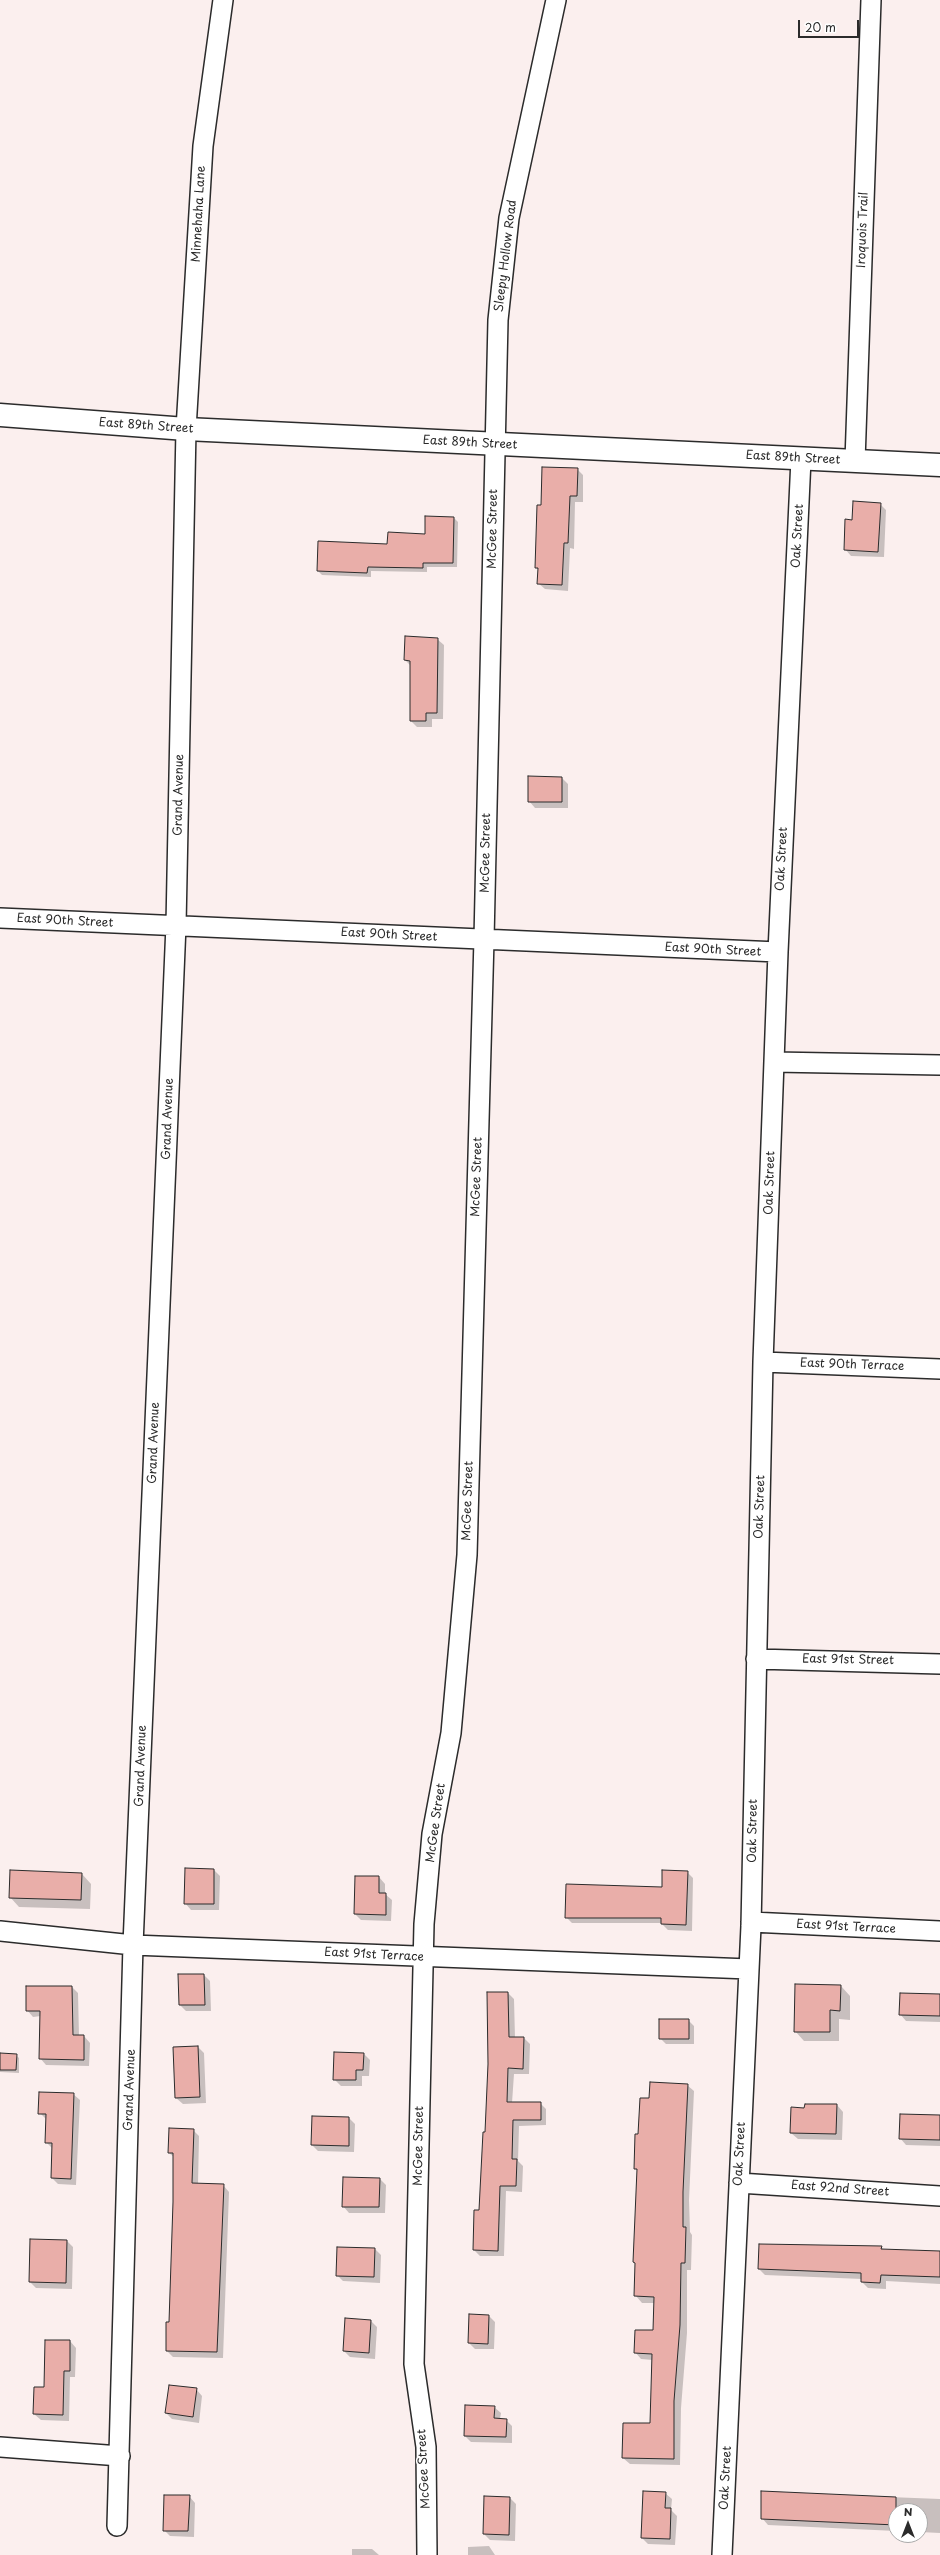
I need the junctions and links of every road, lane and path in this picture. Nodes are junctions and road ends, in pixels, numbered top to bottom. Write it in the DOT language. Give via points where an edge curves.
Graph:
graph roads {
  1 [pos="223,0"];
  2 [pos="556,0"];
  3 [pos="871,0"];
  4 [pos="0,415"];
  5 [pos="186,429"];
  6 [pos="495,444"];
  7 [pos="801,459"];
  8 [pos="855,461"];
  9 [pos="940,466"];
  10 [pos="0,918"];
  11 [pos="176,926"];
  12 [pos="484,939"];
  13 [pos="778,952"];
  14 [pos="774,1062"];
  15 [pos="940,1065"];
  16 [pos="764,1362"];
  17 [pos="940,1369"];
  18 [pos="756,1659"];
  19 [pos="940,1664"];
  20 [pos="751,1922"];
  21 [pos="0,1931"];
  22 [pos="940,1932"];
  23 [pos="133,1945"];
  24 [pos="423,1957"];
  25 [pos="749,1969"];
  26 [pos="739,2183"];
  27 [pos="940,2196"];
  28 [pos="0,2447"];
  29 [pos="120,2456"];
  30 [pos="116,2526"];
  31 [pos="427,2555"];
  32 [pos="722,2555"];
  1 -- 5 [label="street, Minnehaha Lane" via="203,146"];
  2 -- 6 [label="street, Sleepy Hollow Road" via="509,218 498,320"];
  3 -- 8 [label="street, Iroquois Trail"];
  4 -- 5 [label="street, East 89th Street"];
  5 -- 6 [label="street, East 89th Street"];
  5 -- 11 [label="street, Grand Avenue"];
  6 -- 7 [label="street, East 89th Street"];
  6 -- 12 [label="street, McGee Street"];
  7 -- 8 [label="street, East 89th Street"];
  7 -- 13 [label="street, Oak Street"];
  8 -- 9 [label="street, East 89th Street"];
  10 -- 11 [label="street, East 90th Street"];
  11 -- 12 [label="street, East 90th Street"];
  11 -- 23 [label="street, Grand Avenue"];
  12 -- 13 [label="street, East 90th Street"];
  12 -- 24 [label="street, McGee Street" via="466,1556 451,1733 432,1834"];
  13 -- 14 [label="street, Oak Street"];
  14 -- 15 [label="street"];
  14 -- 16 [label="street, Oak Street"];
  16 -- 17 [label="street, East 90th Terrace"];
  16 -- 18 [label="street, Oak Street"];
  18 -- 19 [label="street, East 91st Street"];
  18 -- 20 [label="street, Oak Street"];
  20 -- 22 [label="street, East 91st Terrace"];
  20 -- 25 [label="street, Oak Street"];
  21 -- 23 [label="street, East 91st Terrace"];
  23 -- 24 [label="street, East 91st Terrace"];
  23 -- 29 [label="street, Grand Avenue"];
  24 -- 25 [label="street, East 91st Terrace"];
  24 -- 31 [label="street, McGee Street" via="414,2364 426,2447"];
  25 -- 26 [label="street, Oak Street"];
  26 -- 27 [label="street, East 92nd Street"];
  26 -- 32 [label="street, Oak Street"];
  28 -- 29 [label="street"];
  29 -- 30 [label="street, Grand Avenue"];
}
